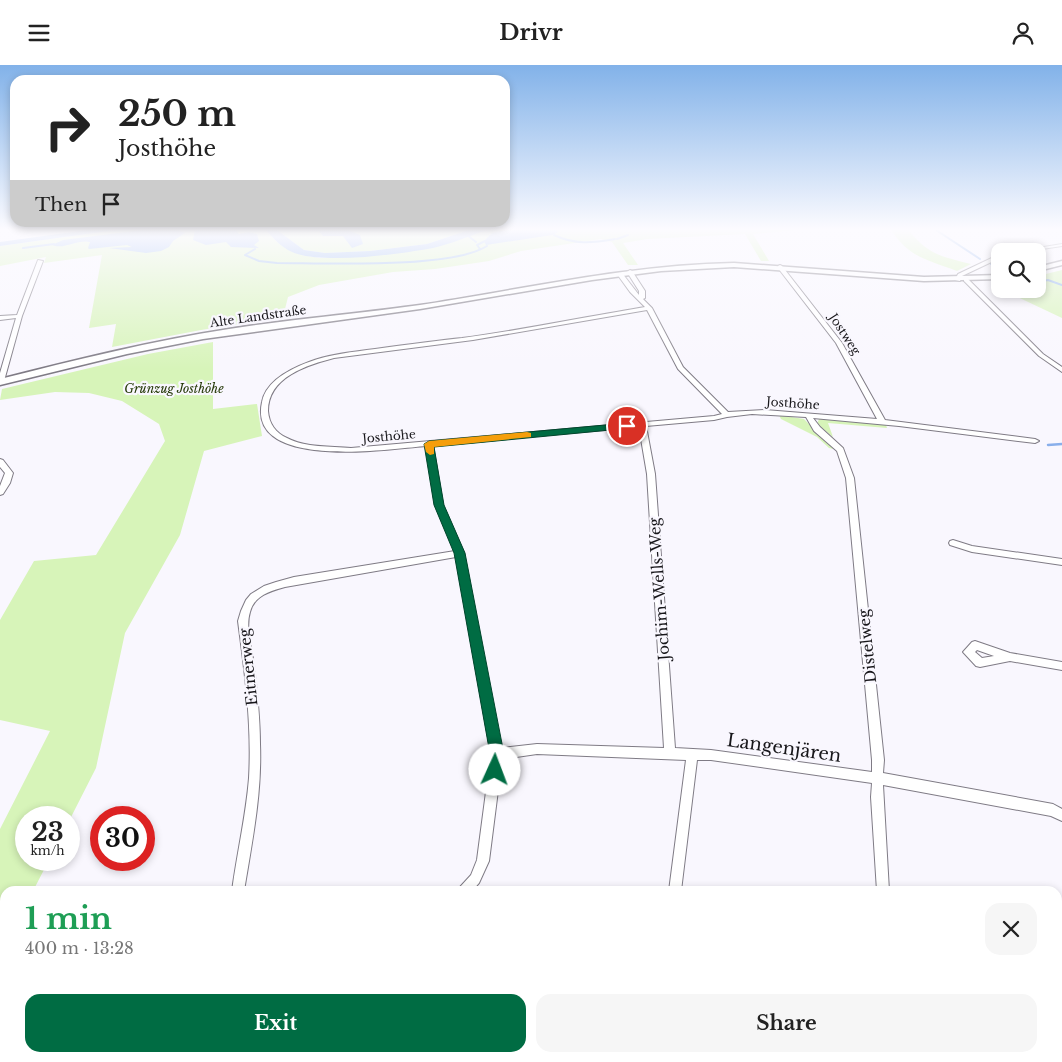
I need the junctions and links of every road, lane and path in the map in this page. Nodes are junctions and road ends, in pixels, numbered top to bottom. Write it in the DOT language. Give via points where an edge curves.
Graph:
graph roads {
  1 [pos="34,277"];
  2 [pos="603,277"];
  3 [pos="626,277"];
  4 [pos="628,277"];
  5 [pos="787,277"];
  6 [pos="881,277"];
  7 [pos="961,277"];
  8 [pos="985,278"];
  9 [pos="991,278"];
  10 [pos="962,280"];
  11 [pos="642,298"];
  12 [pos="649,308"];
  13 [pos="19,316"];
  14 [pos="0,318"];
  15 [pos="1062,370"];
  16 [pos="1,381"];
  17 [pos="726,414"];
  18 [pos="808,415"];
  19 [pos="882,421"];
  20 [pos="642,425"];
  21 [pos="1035,441"];
  22 [pos="429,444"];
  23 [pos="0,462"];
  24 [pos="0,492"];
  25 [pos="953,543"];
  26 [pos="460,553"];
  27 [pos="1062,562"];
  28 [pos="1010,657"];
  29 [pos="1062,666"];
  30 [pos="497,754"];
  31 [pos="670,754"];
  32 [pos="692,755"];
  33 [pos="878,778"];
  34 [pos="1062,815"];
  35 [pos="239,886"];
  36 [pos="469,886"];
  37 [pos="675,886"];
  38 [pos="883,886"];
  1 -- 13 [label="street"];
  2 -- 16 [label="main road, Alte Landstraße" via="403,309 207,335"];
  3 -- 11 [label="street" via="632,291"];
  4 -- 11 [label="street" via="642,291"];
  5 -- 19 [label="street, Jostweg" via="839,343"];
  6 -- 10 [label="main road, Alte Landstraße"];
  7 -- 10 [label="street"];
  8 -- 9 [label="main road, Alte Landstraße"];
  8 -- 10 [label="main road, Alte Landstraße"];
  10 -- 15 [label="street" via="1041,355"];
  11 -- 12 [label="street"];
  12 -- 17 [label="street" via="680,368"];
  12 -- 22 [label="street, Josthöhe" via="473,339 316,360 290,372 276,384 263,405 272,431 302,446 351,450"];
  13 -- 14 [label="street"];
  13 -- 16 [label="street"];
  17 -- 18 [label="street, Josthöhe" via="771,412"];
  17 -- 20 [label="street, Josthöhe"];
  18 -- 19 [label="street, Josthöhe"];
  18 -- 33 [label="street, Distelweg" via="817,429 840,450 850,479"];
  19 -- 21 [label="street, Josthöhe"];
  20 -- 22 [label="street, Josthöhe"];
  20 -- 31 [label="street, Jochim-Wells-Weg" via="651,474"];
  22 -- 26 [label="street" via="439,505"];
  23 -- 24 [label="street" via="9,473"];
  25 -- 27 [label="street" via="972,549"];
  26 -- 30 [label="street"];
  26 -- 35 [label="street, Eitnerweg" via="294,581 259,592 250,600 244,621 254,715 255,763 249,828"];
  28 -- 29 [label="street"];
  30 -- 31 [label="street, Langenjären" via="537,749"];
  30 -- 36 [label="street" via="483,861"];
  31 -- 32 [label="street, Langenjären"];
  32 -- 33 [label="street, Langenjären"];
  32 -- 37 [label="street"];
  33 -- 34 [label="street, Langenjären" via="1053,810"];
  33 -- 38 [label="street, Distelweg" via="876,797"];
}
